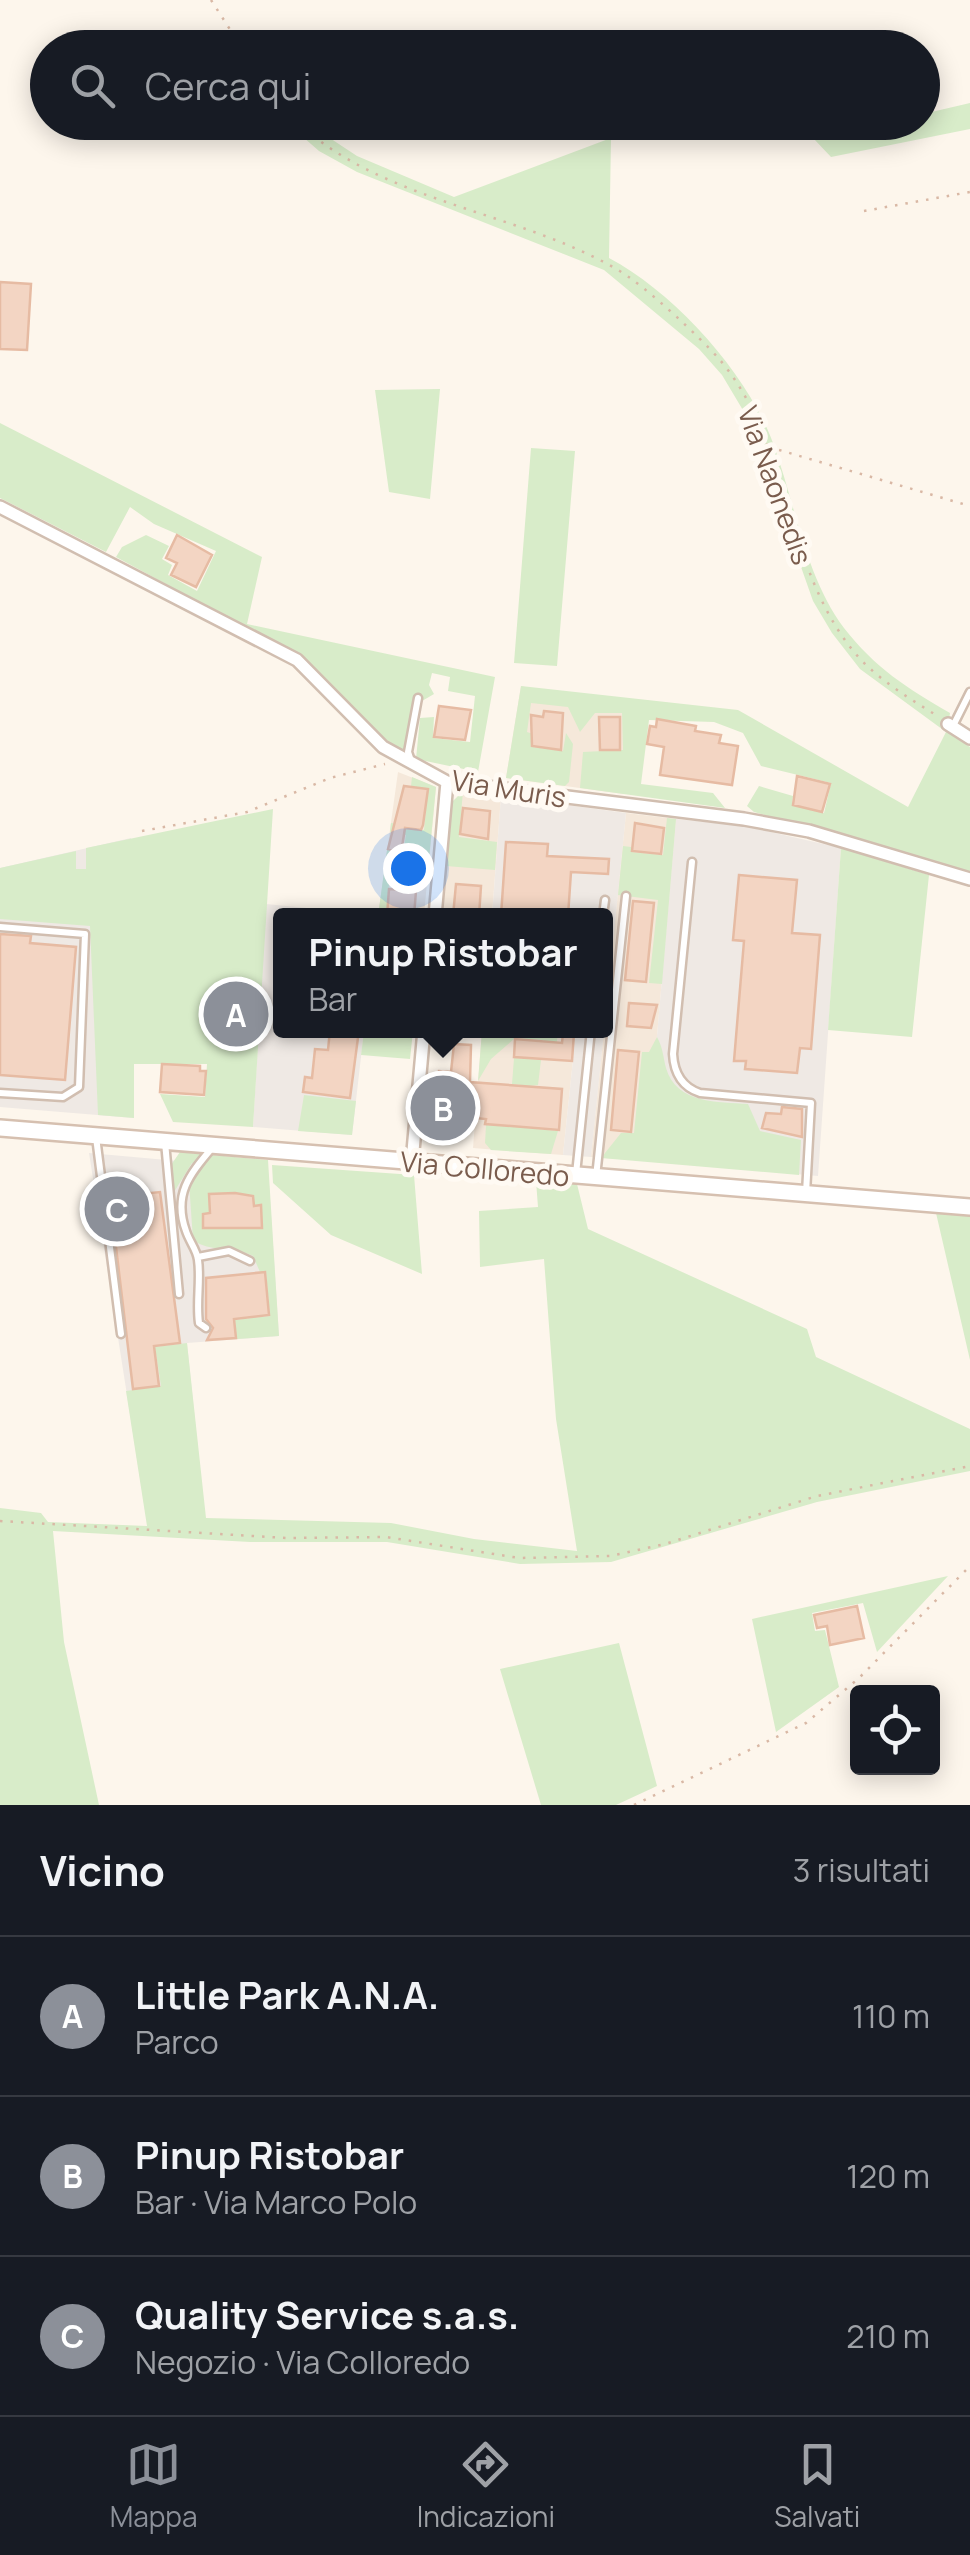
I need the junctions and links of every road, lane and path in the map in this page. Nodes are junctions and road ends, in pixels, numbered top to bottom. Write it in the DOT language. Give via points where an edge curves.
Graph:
graph roads {
  1 [pos="211,0"];
  2 [pos="230,30"];
  3 [pos="318,140"];
  4 [pos="970,192"];
  5 [pos="864,212"];
  6 [pos="767,447"];
  7 [pos="0,506"];
  8 [pos="970,506"];
  9 [pos="970,692"];
  10 [pos="418,698"];
  11 [pos="951,725"];
  12 [pos="970,738"];
  13 [pos="412,763"];
  14 [pos="447,782"];
  15 [pos="142,831"];
  16 [pos="692,862"];
  17 [pos="970,879"];
  18 [pos="626,896"];
  19 [pos="604,900"];
  20 [pos="436,908"];
  21 [pos="604,908"];
  22 [pos="0,927"];
  23 [pos="613,1018"];
  24 [pos="423,1038"];
  25 [pos="590,1038"];
  26 [pos="611,1038"];
  27 [pos="0,1093"];
  28 [pos="0,1128"];
  29 [pos="96,1136"];
  30 [pos="165,1142"];
  31 [pos="213,1146"];
  32 [pos="412,1162"];
  33 [pos="576,1175"];
  34 [pos="596,1177"];
  35 [pos="806,1194"];
  36 [pos="970,1208"];
  37 [pos="198,1256"];
  38 [pos="250,1262"];
  39 [pos="179,1294"];
  40 [pos="206,1328"];
  41 [pos="121,1334"];
  42 [pos="970,1466"];
  43 [pos="0,1521"];
  44 [pos="970,1566"];
  45 [pos="634,1805"];
  1 -- 2 [label="path"];
  3 -- 6 [label="path, Via Naonedis" via="373,171 620,271 719,360"];
  4 -- 5 [label="path"];
  6 -- 8 [label="path"];
  6 -- 11 [label="path, Via Naonedis" via="798,544 837,628 882,680"];
  7 -- 13 [label="street, Via Muris" via="298,660 384,747"];
  9 -- 11 [label="lane"];
  10 -- 13 [label="lane"];
  11 -- 12 [label="street"];
  13 -- 14 [label="street, Via Muris"];
  13 -- 15 [label="path" via="330,778 247,812"];
  14 -- 17 [label="street, Via Muris" via="744,818"];
  14 -- 20 [label="street"];
  16 -- 35 [label="lane" via="675,1069 700,1093 811,1103"];
  18 -- 23 [label="lane"];
  19 -- 21 [label="lane"];
  22 -- 27 [label="lane" via="85,934 79,1087 63,1097"];
  24 -- 32 [label="street"];
  25 -- 33 [label="lane"];
  26 -- 34 [label="lane"];
  28 -- 29 [label="main road, Via Colloredo"];
  29 -- 30 [label="main road, Via Colloredo"];
  29 -- 41 [label="lane"];
  30 -- 31 [label="main road, Via Colloredo"];
  30 -- 39 [label="lane"];
  31 -- 32 [label="main road, Via Colloredo"];
  31 -- 37 [label="lane" via="183,1186 185,1230"];
  32 -- 33 [label="main road, Via Colloredo"];
  33 -- 34 [label="main road, Via Colloredo"];
  34 -- 35 [label="main road, Via Colloredo"];
  35 -- 36 [label="main road, Via Colloredo"];
  37 -- 38 [label="lane" via="229,1251"];
  37 -- 40 [label="lane" via="196,1296"];
  42 -- 43 [label="path" via="817,1496 610,1556 519,1558 386,1536 287,1538"];
  44 -- 45 [label="path" via="806,1723"];
}
